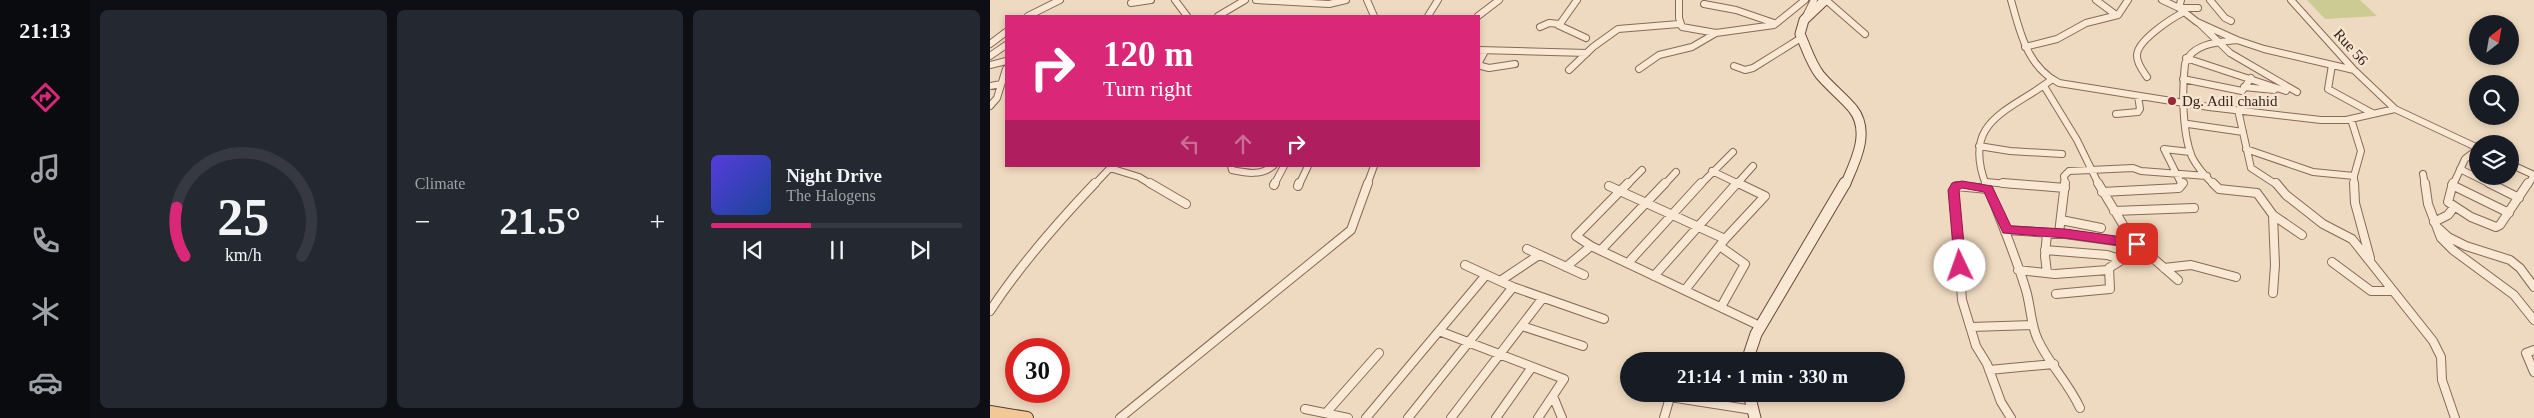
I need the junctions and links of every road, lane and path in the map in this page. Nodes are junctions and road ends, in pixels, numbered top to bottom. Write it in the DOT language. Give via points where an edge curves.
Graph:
graph roads {
  1 [pos="1060,0"];
  2 [pos="1152,0"];
  3 [pos="1175,0"];
  4 [pos="1245,0"];
  5 [pos="1256,0"];
  6 [pos="1346,0"];
  7 [pos="1367,0"];
  8 [pos="1438,0"];
  9 [pos="1499,0"];
  10 [pos="1577,0"];
  11 [pos="1679,0"];
  12 [pos="1805,0"];
  13 [pos="1814,0"];
  14 [pos="1826,0"];
  15 [pos="2011,0"];
  16 [pos="2096,0"];
  17 [pos="2128,0"];
  18 [pos="2162,0"];
  19 [pos="2181,0"];
  20 [pos="2210,0"];
  21 [pos="2292,0"];
  22 [pos="1131,3"];
  23 [pos="1704,4"];
  24 [pos="2198,8"];
  25 [pos="2181,10"];
  26 [pos="1031,15"];
  27 [pos="1186,15"];
  28 [pos="1220,15"];
  29 [pos="1374,15"];
  30 [pos="1429,15"];
  31 [pos="1479,15"];
  32 [pos="2116,16"];
  33 [pos="1804,20"];
  34 [pos="2231,21"];
  35 [pos="2197,22"];
  36 [pos="1680,24"];
  37 [pos="1776,24"];
  38 [pos="1558,25"];
  39 [pos="1540,27"];
  40 [pos="1005,33"];
  41 [pos="1716,34"];
  42 [pos="1865,34"];
  43 [pos="1586,38"];
  44 [pos="1802,38"];
  45 [pos="2237,40"];
  46 [pos="2218,42"];
  47 [pos="990,44"];
  48 [pos="1005,46"];
  49 [pos="2026,47"];
  50 [pos="1482,50"];
  51 [pos="1587,53"];
  52 [pos="990,56"];
  53 [pos="2186,58"];
  54 [pos="1005,60"];
  55 [pos="1480,64"];
  56 [pos="1515,64"];
  57 [pos="990,65"];
  58 [pos="2332,65"];
  59 [pos="1734,66"];
  60 [pos="1639,69"];
  61 [pos="1569,70"];
  62 [pos="2354,70"];
  63 [pos="1005,72"];
  64 [pos="2147,77"];
  65 [pos="2251,78"];
  66 [pos="2051,80"];
  67 [pos="2183,80"];
  68 [pos="1001,84"];
  69 [pos="990,86"];
  70 [pos="2044,86"];
  71 [pos="2244,87"];
  72 [pos="2285,91"];
  73 [pos="2138,96"];
  74 [pos="994,98"];
  75 [pos="2183,103"];
  76 [pos="990,106"];
  77 [pos="2394,109"];
  78 [pos="2238,110"];
  79 [pos="2372,113"];
  80 [pos="2116,114"];
  81 [pos="2351,120"];
  82 [pos="2188,124"];
  83 [pos="2243,132"];
  84 [pos="2469,144"];
  85 [pos="1978,146"];
  86 [pos="2246,149"];
  87 [pos="1733,152"];
  88 [pos="2190,152"];
  89 [pos="2062,154"];
  90 [pos="2469,155"];
  91 [pos="1753,166"];
  92 [pos="1111,167"];
  93 [pos="1231,167"];
  94 [pos="1273,167"];
  95 [pos="1283,167"];
  96 [pos="1308,167"];
  97 [pos="1374,167"];
  98 [pos="2519,168"];
  99 [pos="2460,169"];
  100 [pos="1642,170"];
  101 [pos="2090,170"];
  102 [pos="1712,171"];
  103 [pos="1676,172"];
  104 [pos="2178,173"];
  105 [pos="2423,174"];
  106 [pos="2534,175"];
  107 [pos="2207,176"];
  108 [pos="2354,176"];
  109 [pos="1738,183"];
  110 [pos="1274,185"];
  111 [pos="2452,185"];
  112 [pos="1298,186"];
  113 [pos="1609,186"];
  114 [pos="1987,186"];
  115 [pos="2065,188"];
  116 [pos="1620,192"];
  117 [pos="2102,192"];
  118 [pos="2519,198"];
  119 [pos="1646,203"];
  120 [pos="1186,204"];
  121 [pos="2454,207"];
  122 [pos="2194,208"];
  123 [pos="2114,212"];
  124 [pos="2509,213"];
  125 [pos="1671,215"];
  126 [pos="2273,215"];
  127 [pos="2061,220"];
  128 [pos="2434,223"];
  129 [pos="1698,227"];
  130 [pos="2101,228"];
  131 [pos="2007,230"];
  132 [pos="2047,233"];
  133 [pos="2059,233"];
  134 [pos="2302,235"];
  135 [pos="1723,243"];
  136 [pos="1592,246"];
  137 [pos="2139,246"];
  138 [pos="1527,249"];
  139 [pos="1601,250"];
  140 [pos="2046,250"];
  141 [pos="1540,255"];
  142 [pos="2120,259"];
  143 [pos="2371,261"];
  144 [pos="2332,262"];
  145 [pos="1628,263"];
  146 [pos="1465,265"];
  147 [pos="1566,267"];
  148 [pos="2164,268"];
  149 [pos="2018,270"];
  150 [pos="2108,270"];
  151 [pos="2047,273"];
  152 [pos="1486,275"];
  153 [pos="1584,275"];
  154 [pos="1654,276"];
  155 [pos="2236,277"];
  156 [pos="2178,280"];
  157 [pos="1500,281"];
  158 [pos="1513,287"];
  159 [pos="2534,287"];
  160 [pos="1685,290"];
  161 [pos="2392,291"];
  162 [pos="2273,293"];
  163 [pos="2056,294"];
  164 [pos="1542,299"];
  165 [pos="1721,307"];
  166 [pos="990,310"];
  167 [pos="1604,320"];
  168 [pos="2534,320"];
  169 [pos="2033,325"];
  170 [pos="1522,326"];
  171 [pos="1760,326"];
  172 [pos="1972,327"];
  173 [pos="1439,331"];
  174 [pos="1469,341"];
  175 [pos="1582,346"];
  176 [pos="2534,350"];
  177 [pos="1749,352"];
  178 [pos="1380,353"];
  179 [pos="1500,355"];
  180 [pos="2054,364"];
  181 [pos="1532,367"];
  182 [pos="1989,370"];
  183 [pos="2534,372"];
  184 [pos="1553,396"];
  185 [pos="2080,408"];
  186 [pos="1305,409"];
  187 [pos="990,412"];
  188 [pos="1319,414"];
  189 [pos="1754,414"];
  190 [pos="1027,418"];
  191 [pos="1120,418"];
  192 [pos="1348,418"];
  193 [pos="1366,418"];
  194 [pos="1408,418"];
  195 [pos="1451,418"];
  196 [pos="1496,418"];
  197 [pos="1538,418"];
  198 [pos="1562,418"];
  199 [pos="1664,418"];
  200 [pos="2011,418"];
  201 [pos="2455,418"];
  1 -- 26 [label="street"];
  2 -- 22 [label="street"];
  3 -- 27 [label="street"];
  4 -- 28 [label="street"];
  5 -- 6 [label="street" via="1329,4"];
  7 -- 29 [label="street"];
  8 -- 30 [label="street"];
  9 -- 31 [label="street"];
  10 -- 38 [label="street"];
  11 -- 36 [label="street"];
  12 -- 37 [label="street"];
  13 -- 33 [label="street"];
  14 -- 33 [label="street"];
  14 -- 42 [label="street"];
  15 -- 49 [label="street"];
  16 -- 32 [label="street"];
  17 -- 32 [label="street" via="2124,10"];
  18 -- 25 [label="street"];
  19 -- 25 [label="street"];
  20 -- 34 [label="street"];
  21 -- 62 [label="street, Rue 56"];
  23 -- 37 [label="street" via="1736,10"];
  24 -- 25 [label="street"];
  25 -- 35 [label="street"];
  25 -- 64 [label="street" via="2138,48 2137,58"];
  32 -- 49 [label="street" via="2086,23 2057,39"];
  33 -- 44 [label="street" via="1800,27"];
  35 -- 45 [label="street"];
  35 -- 46 [label="street"];
  36 -- 41 [label="street"];
  36 -- 51 [label="street" via="1618,29"];
  37 -- 41 [label="street"];
  38 -- 39 [label="street" via="1549,23"];
  38 -- 43 [label="street"];
  40 -- 47 [label="street"];
  41 -- 60 [label="street" via="1692,47 1659,55"];
  44 -- 59 [label="street" via="1793,41 1761,66 1745,70"];
  44 -- 171 [label="street" via="1819,74 1854,110 1861,129 1860,140 1856,159 1841,193"];
  45 -- 46 [label="street"];
  45 -- 58 [label="street"];
  46 -- 53 [label="street"];
  46 -- 72 [label="street" via="2251,67 2295,91"];
  48 -- 52 [label="street"];
  49 -- 66 [label="street"];
  50 -- 51 [label="street"];
  51 -- 61 [label="street"];
  53 -- 65 [label="street"];
  53 -- 67 [label="street"];
  54 -- 57 [label="street"];
  55 -- 56 [label="street" via="1489,68"];
  58 -- 62 [label="street"];
  58 -- 79 [label="street" via="2328,89"];
  62 -- 77 [label="street, Rue 56"];
  63 -- 68 [label="street"];
  65 -- 71 [label="street"];
  65 -- 72 [label="street"];
  66 -- 70 [label="street"];
  66 -- 73 [label="street"];
  67 -- 71 [label="street" via="2241,91"];
  67 -- 75 [label="street"];
  68 -- 69 [label="street"];
  68 -- 74 [label="street"];
  70 -- 85 [label="street" via="2016,100 2000,114"];
  70 -- 101 [label="street" via="2074,133"];
  71 -- 72 [label="street"];
  73 -- 75 [label="street"];
  73 -- 80 [label="street" via="2138,112"];
  74 -- 76 [label="street"];
  75 -- 78 [label="street"];
  75 -- 82 [label="street"];
  77 -- 79 [label="street"];
  77 -- 84 [label="street, Rue 56"];
  78 -- 81 [label="street" via="2321,120"];
  78 -- 83 [label="street"];
  79 -- 81 [label="street"];
  81 -- 108 [label="street" via="2361,151"];
  82 -- 83 [label="street"];
  82 -- 88 [label="street"];
  83 -- 86 [label="street"];
  85 -- 89 [label="street"];
  85 -- 114 [label="street"];
  86 -- 108 [label="street" via="2313,172"];
  86 -- 143 [label="street" via="2252,169 2274,181 2286,195 2323,224 2352,239"];
  87 -- 102 [label="street"];
  88 -- 104 [label="street" via="2164,149"];
  88 -- 107 [label="street"];
  90 -- 99 [label="street"];
  91 -- 109 [label="street"];
  92 -- 120 [label="street" via="1138,177"];
  92 -- 166 [label="street" via="1066,214"];
  93 -- 94 [label="street" via="1232,170 1255,173 1269,171"];
  95 -- 110 [label="street"];
  96 -- 112 [label="street"];
  97 -- 191 [label="street" via="1352,230"];
  98 -- 106 [label="street"];
  99 -- 111 [label="street"];
  99 -- 118 [label="street"];
  100 -- 116 [label="street"];
  101 -- 104 [label="street" via="2133,168"];
  101 -- 115 [label="street" via="2065,173"];
  101 -- 117 [label="street"];
  102 -- 109 [label="street"];
  102 -- 125 [label="street"];
  103 -- 119 [label="street"];
  104 -- 107 [label="street"];
  104 -- 117 [label="street" via="2183,184 2179,188"];
  105 -- 128 [label="street"];
  106 -- 118 [label="street"];
  107 -- 126 [label="street" via="2221,191 2260,195"];
  108 -- 143 [label="street" via="2355,204"];
  109 -- 129 [label="street"];
  109 -- 135 [label="street" via="1765,196"];
  111 -- 121 [label="street" via="2447,197"];
  111 -- 124 [label="street"];
  113 -- 116 [label="street"];
  114 -- 115 [label="street"];
  114 -- 131 [label="street"];
  114 -- 172 [label="street" via="1962,184 1954,190 1962,300"];
  115 -- 127 [label="street"];
  116 -- 119 [label="street"];
  116 -- 136 [label="street" via="1576,236"];
  117 -- 123 [label="street"];
  118 -- 124 [label="street"];
  119 -- 125 [label="street"];
  119 -- 139 [label="street"];
  121 -- 124 [label="street" via="2496,227"];
  121 -- 128 [label="street"];
  122 -- 123 [label="street"];
  123 -- 137 [label="street"];
  125 -- 129 [label="street"];
  125 -- 145 [label="street"];
  126 -- 134 [label="street"];
  126 -- 162 [label="street"];
  127 -- 130 [label="street"];
  127 -- 133 [label="street"];
  128 -- 159 [label="street" via="2466,246 2510,260"];
  128 -- 168 [label="street" via="2447,244 2514,295"];
  129 -- 135 [label="street"];
  129 -- 154 [label="street"];
  131 -- 132 [label="street"];
  131 -- 149 [label="street"];
  132 -- 133 [label="street"];
  132 -- 140 [label="street"];
  133 -- 137 [label="street"];
  135 -- 160 [label="street"];
  135 -- 165 [label="street" via="1745,264"];
  136 -- 139 [label="street"];
  136 -- 147 [label="street"];
  137 -- 142 [label="street"];
  137 -- 148 [label="street"];
  138 -- 141 [label="street"];
  139 -- 145 [label="street"];
  140 -- 142 [label="street"];
  140 -- 151 [label="street"];
  141 -- 147 [label="street"];
  141 -- 157 [label="street"];
  142 -- 150 [label="street"];
  143 -- 161 [label="street"];
  144 -- 161 [label="street" via="2371,291"];
  145 -- 154 [label="street"];
  146 -- 152 [label="street"];
  147 -- 153 [label="street"];
  148 -- 155 [label="street" via="2176,265 2210,268"];
  148 -- 156 [label="street"];
  149 -- 151 [label="street"];
  149 -- 169 [label="street" via="2030,300"];
  150 -- 151 [label="street"];
  150 -- 163 [label="street" via="2110,289"];
  152 -- 157 [label="street"];
  152 -- 173 [label="street"];
  154 -- 160 [label="street"];
  157 -- 158 [label="street"];
  158 -- 164 [label="street"];
  158 -- 174 [label="street"];
  160 -- 165 [label="street"];
  161 -- 201 [label="street" via="2440,353 2442,380"];
  164 -- 167 [label="street"];
  164 -- 170 [label="street"];
  165 -- 171 [label="street"];
  169 -- 172 [label="street"];
  169 -- 180 [label="street" via="2039,342"];
  170 -- 175 [label="street"];
  170 -- 179 [label="street"];
  171 -- 177 [label="street"];
  172 -- 182 [label="street" via="1976,346"];
  173 -- 174 [label="street"];
  173 -- 193 [label="street"];
  174 -- 179 [label="street"];
  174 -- 194 [label="street"];
  176 -- 183 [label="street" via="2526,353"];
  178 -- 188 [label="street"];
  179 -- 181 [label="street"];
  179 -- 195 [label="street"];
  180 -- 182 [label="street"];
  180 -- 185 [label="street" via="2064,376"];
  181 -- 184 [label="street" via="1564,379"];
  181 -- 196 [label="street"];
  182 -- 200 [label="street"];
  184 -- 197 [label="street"];
  184 -- 198 [label="street"];
  186 -- 188 [label="street"];
  187 -- 190 [label="main road"];
  188 -- 192 [label="street"];
  189 -- 199 [label="street" via="1670,397"];
}
